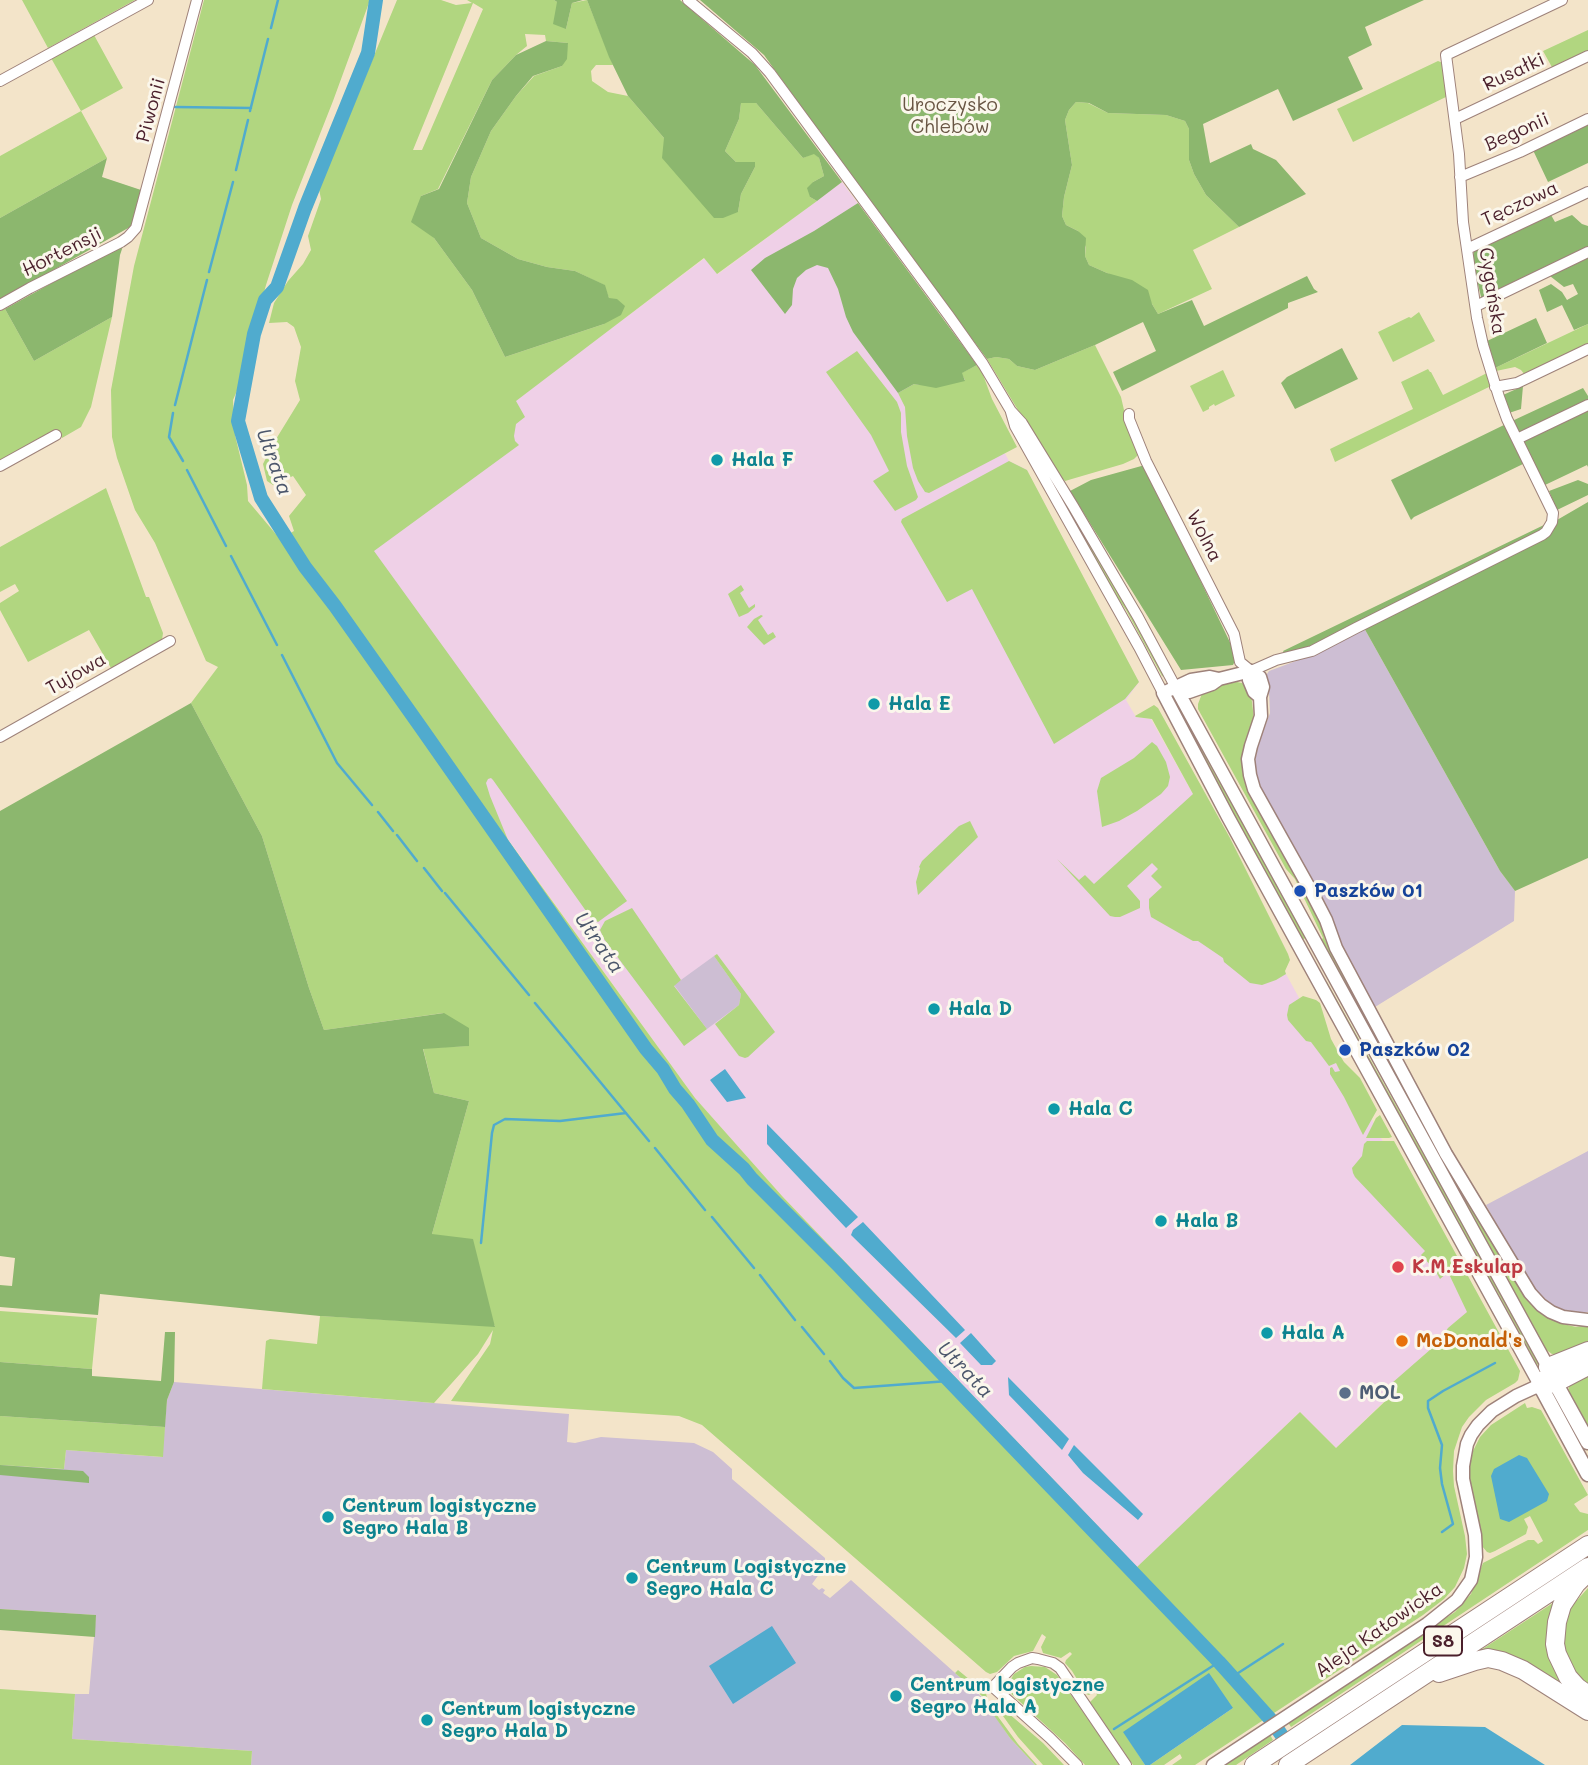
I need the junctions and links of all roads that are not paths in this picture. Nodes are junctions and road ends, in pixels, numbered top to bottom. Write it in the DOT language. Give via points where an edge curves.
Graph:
graph roads {
  1 [pos="148,0"];
  2 [pos="197,0"];
  3 [pos="688,0"];
  4 [pos="1562,0"];
  5 [pos="1588,56"];
  6 [pos="0,81"];
  7 [pos="1455,119"];
  8 [pos="1588,119"];
  9 [pos="1460,177"];
  10 [pos="1588,191"];
  11 [pos="136,228"];
  12 [pos="1467,249"];
  13 [pos="1588,252"];
  14 [pos="0,305"];
  15 [pos="1476,306"];
  16 [pos="1588,349"];
  17 [pos="1495,387"];
  18 [pos="1588,405"];
  19 [pos="1011,411"];
  20 [pos="1129,414"];
  21 [pos="56,435"];
  22 [pos="1517,439"];
  23 [pos="0,466"];
  24 [pos="170,641"];
  25 [pos="1251,671"];
  26 [pos="1177,688"];
  27 [pos="1163,693"];
  28 [pos="0,737"];
  29 [pos="1588,1320"];
  30 [pos="1588,1351"];
  31 [pos="1588,1366"];
  32 [pos="1547,1378"];
  33 [pos="1588,1442"];
  34 [pos="1588,1474"];
  35 [pos="1588,1545"];
  36 [pos="1588,1567"];
  37 [pos="1588,1573"];
  38 [pos="1410,1685"];
  39 [pos="1588,1695"];
  40 [pos="1588,1711"];
  41 [pos="1077,1765"];
  42 [pos="1126,1765"];
  43 [pos="1213,1765"];
  44 [pos="1254,1765"];
  45 [pos="1289,1765"];
  1 -- 6 [label="street"];
  2 -- 11 [label="street, Piwonii"];
  3 -- 19 [label="street" via="752,53 775,79 949,316"];
  4 -- 7 [label="street, Cygańska" via="1446,55"];
  5 -- 7 [label="street, Rusałki"];
  7 -- 9 [label="street, Cygańska"];
  8 -- 9 [label="street, Begonii"];
  9 -- 12 [label="street, Cygańska"];
  10 -- 12 [label="street, Tęczowa"];
  11 -- 14 [label="street, Hortensji" via="121,242"];
  12 -- 15 [label="street, Cygańska"];
  13 -- 15 [label="street"];
  15 -- 17 [label="street, Cygańska"];
  16 -- 17 [label="street" via="1517,383"];
  17 -- 22 [label="street, Cygańska"];
  18 -- 22 [label="street"];
  19 -- 26 [label="street" via="1073,506"];
  19 -- 27 [label="street" via="1020,437"];
  20 -- 25 [label="street, Wolna" via="1146,461 1231,629 1240,662"];
  21 -- 23 [label="street"];
  22 -- 25 [label="street, Cygańska" via="1553,513 1550,527 1542,535 1312,651"];
  24 -- 28 [label="street, Tujowa"];
  25 -- 26 [label="street" via="1191,680"];
  25 -- 29 [label="street" via="1260,677 1263,687 1261,716 1248,759 1254,789 1326,920 1336,948 1446,1154 1530,1293 1551,1312"];
  26 -- 27 [label="street"];
  26 -- 32 [label="street"];
  27 -- 32 [label="street" via="1228,817"];
  30 -- 32 [label="highway"];
  31 -- 32 [label="highway"];
  32 -- 33 [label="main road"];
  32 -- 34 [label="main road"];
  32 -- 43 [label="street, Aleja Katowicka" via="1492,1411 1467,1444 1463,1479 1476,1557 1465,1591 1427,1624"];
  35 -- 44 [label="highway, S8"];
  36 -- 38 [label="highway, S8"];
  37 -- 39 [label="highway" via="1562,1605 1555,1644 1568,1677"];
  38 -- 40 [label="highway" via="1488,1658 1523,1670"];
  38 -- 45 [label="highway, S8"];
  41 -- 42 [label="street" via="993,1687 1018,1663 1032,1658 1060,1668"];
}
